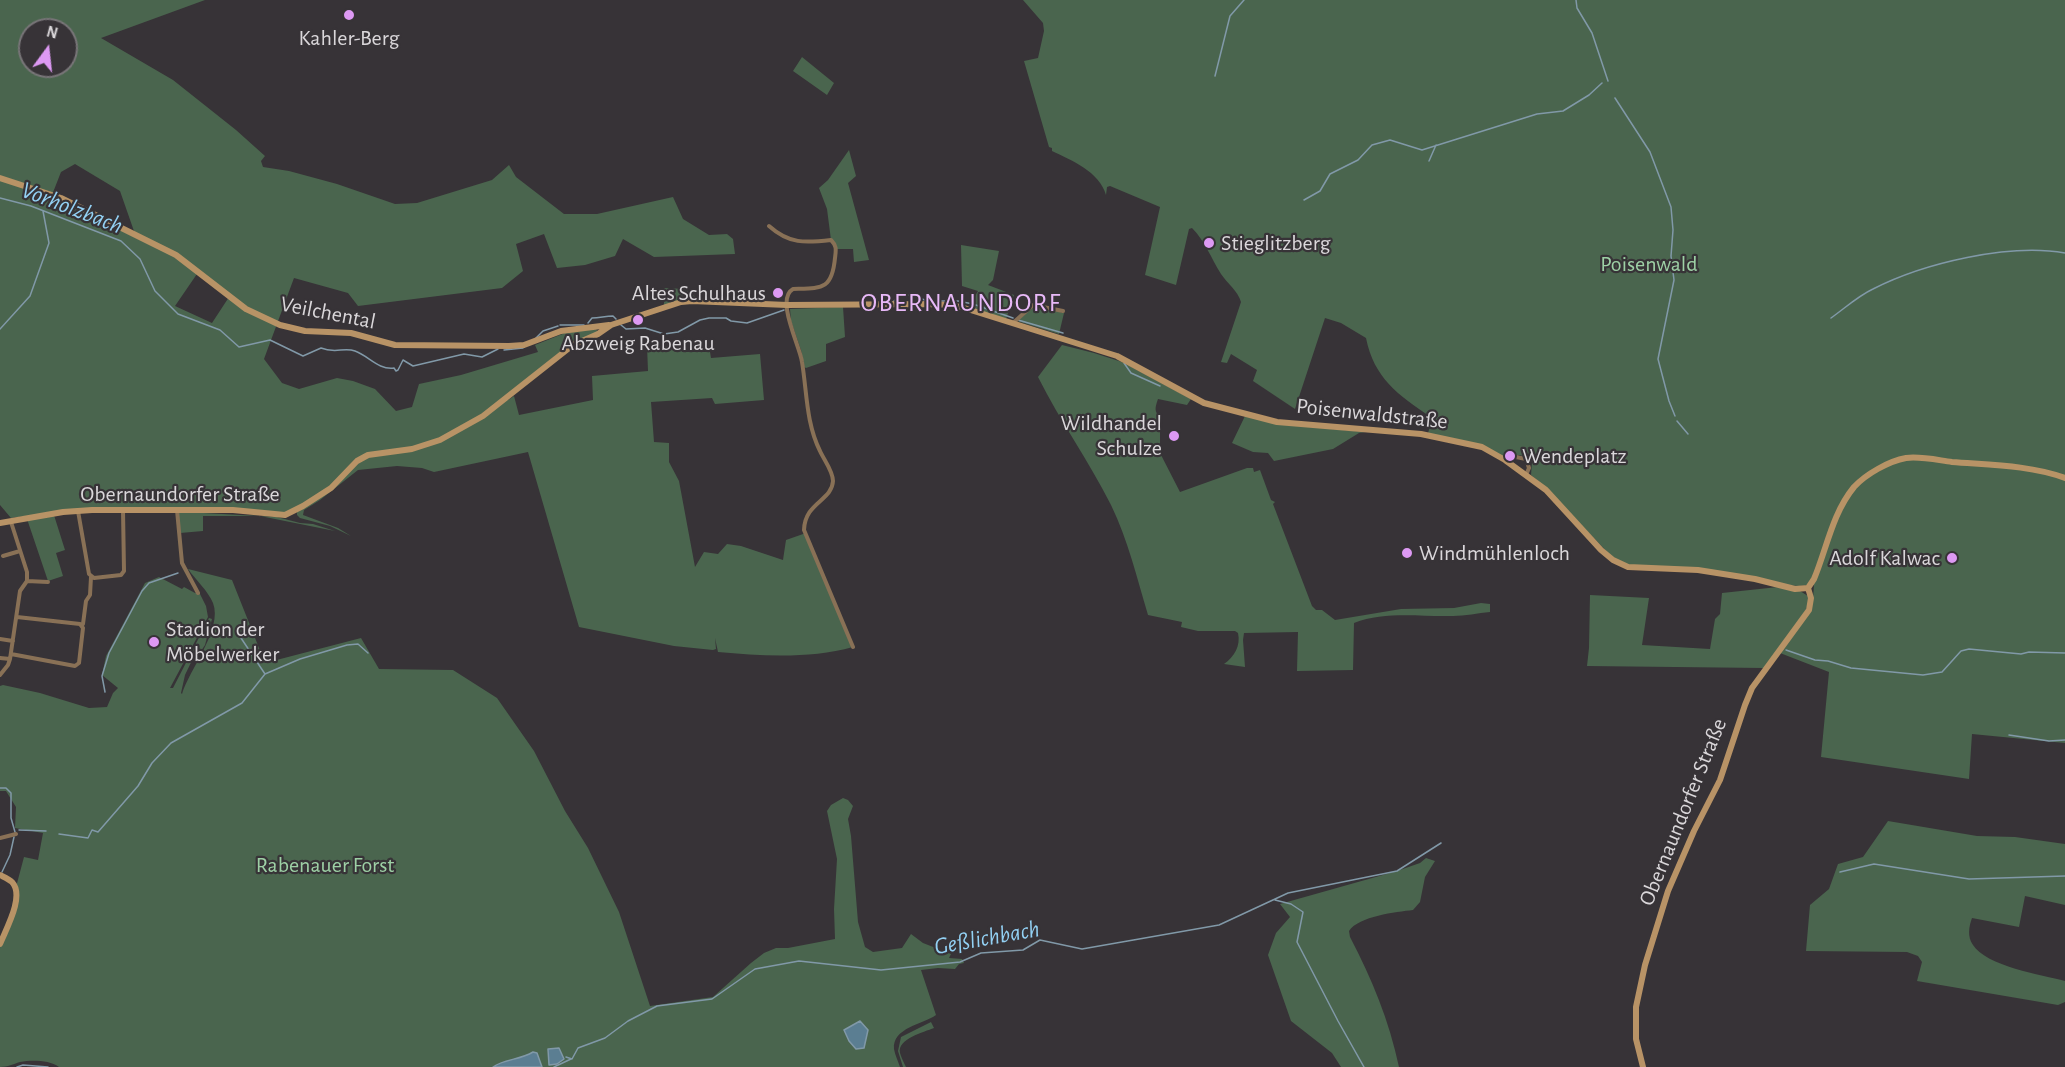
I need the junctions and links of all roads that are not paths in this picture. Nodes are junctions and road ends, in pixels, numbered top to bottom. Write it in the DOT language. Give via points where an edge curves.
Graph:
graph roads {
  1 [pos="0,178"];
  2 [pos="769,226"];
  3 [pos="787,308"];
  4 [pos="1063,311"];
  5 [pos="1012,323"];
  6 [pos="611,325"];
  7 [pos="507,399"];
  8 [pos="1505,460"];
  9 [pos="1526,475"];
  10 [pos="2065,478"];
  11 [pos="123,510"];
  12 [pos="177,510"];
  13 [pos="78,511"];
  14 [pos="11,521"];
  15 [pos="0,523"];
  16 [pos="20,551"];
  17 [pos="3,556"];
  18 [pos="90,576"];
  19 [pos="27,581"];
  20 [pos="48,582"];
  21 [pos="1808,588"];
  22 [pos="198,593"];
  23 [pos="17,617"];
  24 [pos="83,624"];
  25 [pos="0,639"];
  26 [pos="13,641"];
  27 [pos="853,647"];
  28 [pos="10,657"];
  29 [pos="0,658"];
  30 [pos="0,675"];
  31 [pos="14,834"];
  32 [pos="0,838"];
  33 [pos="1,875"];
  34 [pos="0,944"];
  35 [pos="1643,1067"];
  1 -- 6 [label="street, Veilchental" via="61,198 167,250 246,309 288,327 351,333 395,345 509,346 524,345 561,331"];
  2 -- 3 [label="street" via="798,242 831,240 836,249 831,281 824,286 789,291"];
  3 -- 5 [label="street, Poisenwaldstraße" via="937,304 961,306"];
  3 -- 6 [label="street, Poisenwaldstraße" via="681,303"];
  3 -- 27 [label="street" via="800,352 810,426 833,477 829,492 807,514 804,530"];
  4 -- 5 [label="street" via="1033,305"];
  5 -- 8 [label="street, Poisenwaldstraße" via="1117,356 1204,404 1277,422 1421,434 1482,447"];
  6 -- 7 [label="street, Poisenwaldstraße" via="566,350"];
  7 -- 12 [label="street, Obernaundorfer Straße" via="440,440 412,449 368,454 331,488 285,515"];
  8 -- 9 [label="street, Poisenwaldstraße"];
  8 -- 9 [label="street" via="1526,459"];
  9 -- 21 [label="street, Poisenwaldstraße" via="1546,490 1600,550 1624,566 1698,570 1795,589"];
  10 -- 21 [label="street, Obernaundorfer Straße" via="2007,467 1919,458 1896,461 1853,489 1838,513"];
  11 -- 12 [label="street, Obernaundorfer Straße"];
  11 -- 13 [label="street, Obernaundorfer Straße"];
  11 -- 18 [label="street" via="124,571 121,575"];
  12 -- 22 [label="street" via="182,563"];
  13 -- 14 [label="street, Obernaundorfer Straße"];
  13 -- 18 [label="street"];
  14 -- 15 [label="street, Obernaundorfer Straße"];
  14 -- 16 [label="street"];
  16 -- 17 [label="street"];
  16 -- 19 [label="street"];
  18 -- 24 [label="street"];
  19 -- 20 [label="street"];
  19 -- 23 [label="street" via="21,591"];
  21 -- 35 [label="street, Obernaundorfer Straße" via="1809,610 1752,688 1720,780 1680,860 1656,928 1636,1007 1636,1039"];
  23 -- 26 [label="street"];
  23 -- 28 [label="street" via="80,624 83,628 78,663 75,666"];
  25 -- 26 [label="street"];
  26 -- 28 [label="street"];
  28 -- 29 [label="street"];
  28 -- 30 [label="street"];
  31 -- 32 [label="street"];
  33 -- 34 [label="street" via="12,882 18,893"];
}
